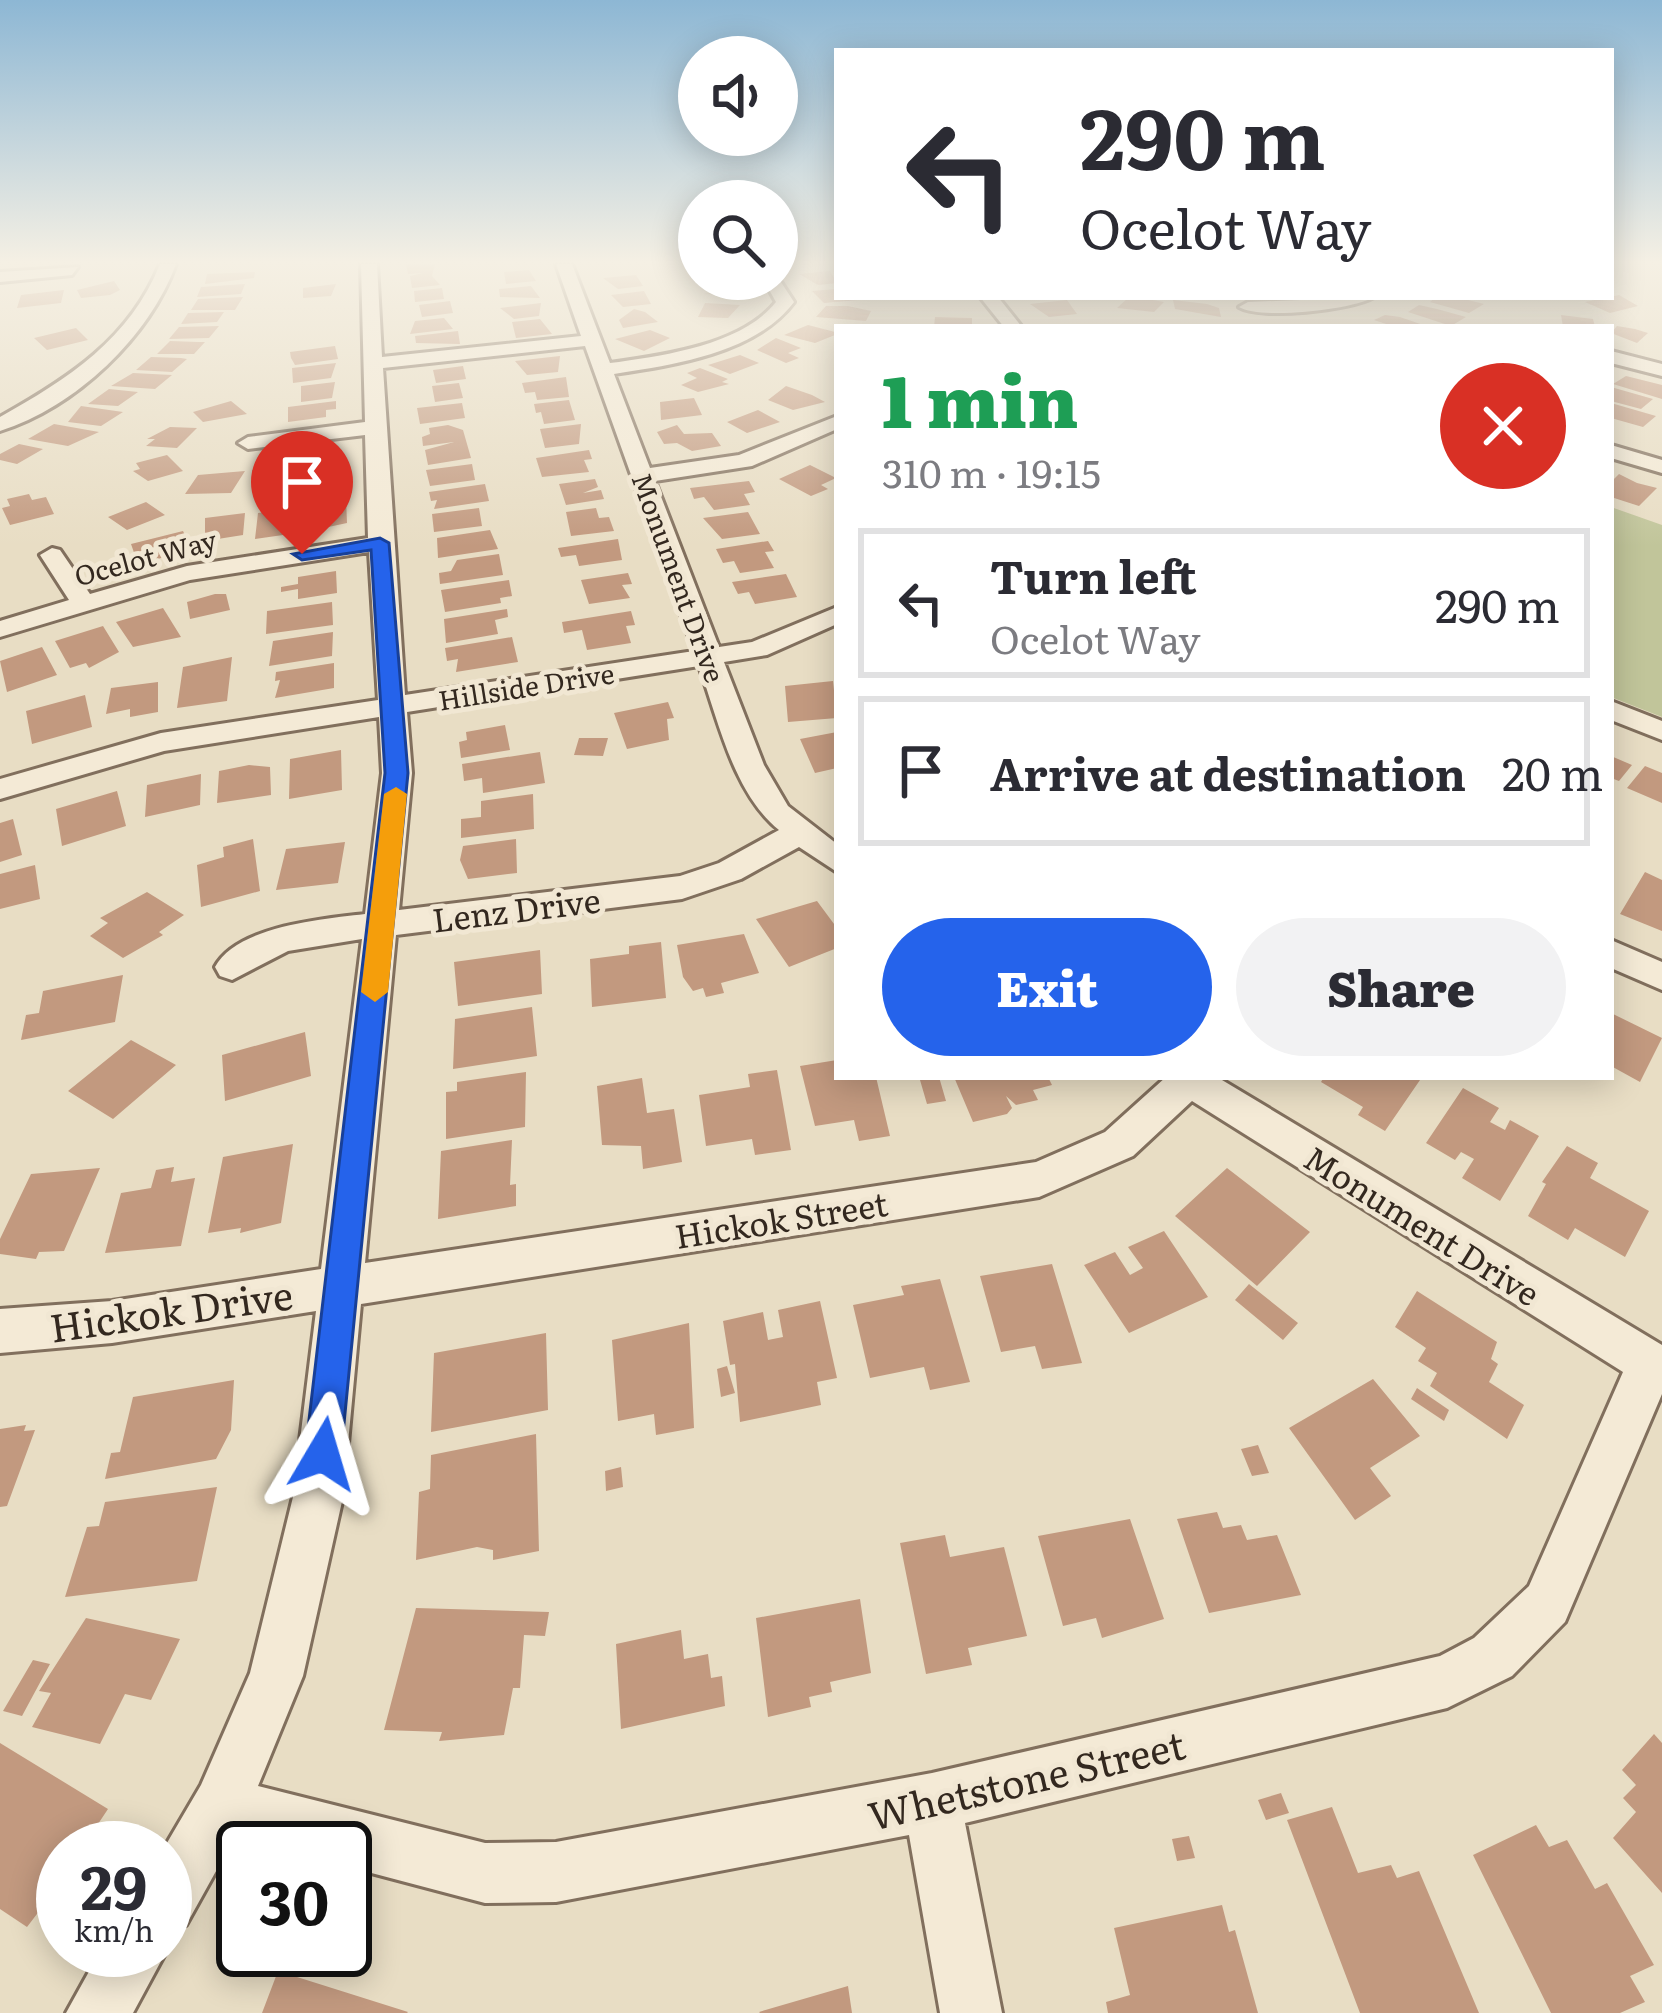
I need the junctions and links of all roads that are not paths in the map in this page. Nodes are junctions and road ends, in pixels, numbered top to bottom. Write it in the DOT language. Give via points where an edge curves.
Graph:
graph roads {
  1 [pos="100,358"];
  2 [pos="375,358"];
  3 [pos="423,358"];
  4 [pos="598,358"];
  5 [pos="676,358"];
  6 [pos="1615,358"];
  7 [pos="375,363"];
  8 [pos="602,370"];
  9 [pos="1662,370"];
  10 [pos="834,423"];
  11 [pos="0,425"];
  12 [pos="377,428"];
  13 [pos="248,442"];
  14 [pos="1614,452"];
  15 [pos="1662,466"];
  16 [pos="644,476"];
  17 [pos="380,543"];
  18 [pos="52,555"];
  19 [pos="83,603"];
  20 [pos="834,617"];
  21 [pos="0,629"];
  22 [pos="710,656"];
  23 [pos="391,705"];
  24 [pos="1614,711"];
  25 [pos="1662,731"];
  26 [pos="0,789"];
  27 [pos="797,834"];
  28 [pos="834,859"];
  29 [pos="382,924"];
  30 [pos="1614,954"];
  31 [pos="232,967"];
  32 [pos="1662,977"];
  33 [pos="1185,1080"];
  34 [pos="1190,1080"];
  35 [pos="342,1285"];
  36 [pos="0,1331"];
  37 [pos="1656,1367"];
  38 [pos="932,1802"];
  39 [pos="221,1805"];
  40 [pos="192,1856"];
  41 [pos="119,1977"];
  42 [pos="97,2013"];
  43 [pos="971,2013"];
  1 -- 11 [label="street"];
  2 -- 7 [label="street"];
  3 -- 7 [label="street"];
  4 -- 8 [label="street, Monument Drive"];
  5 -- 8 [label="street"];
  6 -- 9 [label="street"];
  7 -- 12 [label="street"];
  8 -- 16 [label="street, Monument Drive"];
  10 -- 16 [label="street" via="744,461"];
  12 -- 13 [label="street"];
  12 -- 17 [label="street"];
  14 -- 15 [label="street"];
  16 -- 22 [label="street, Monument Drive"];
  17 -- 19 [label="street, Ocelot Way" via="206,569"];
  17 -- 23 [label="street"];
  18 -- 19 [label="street"];
  19 -- 21 [label="street, Ocelot Way"];
  20 -- 22 [label="street, Hillside Drive" via="784,642"];
  22 -- 23 [label="street, Hillside Drive"];
  22 -- 27 [label="street, Monument Drive" via="749,765"];
  23 -- 26 [label="street, Hillside Drive" via="161,742"];
  23 -- 29 [label="street" via="397,773"];
  24 -- 25 [label="street"];
  27 -- 28 [label="street, Monument Drive"];
  27 -- 29 [label="street, Lenz Drive" via="682,887"];
  29 -- 31 [label="street, Lenz Drive" via="278,940"];
  29 -- 35 [label="street"];
  30 -- 32 [label="street"];
  33 -- 35 [label="street, Hickok Street" via="1119,1144 1039,1179"];
  34 -- 37 [label="street, Monument Drive"];
  35 -- 36 [label="street, Hickok Drive" via="112,1322"];
  35 -- 39 [label="street" via="318,1497 287,1631"];
  37 -- 38 [label="street, Whetstone Street" via="1547,1604 1493,1658 1447,1681"];
  38 -- 39 [label="street, Whetstone Street" via="556,1871 485,1873"];
  38 -- 43 [label="street"];
  39 -- 40 [label="street"];
  41 -- 42 [label="street"];
}
